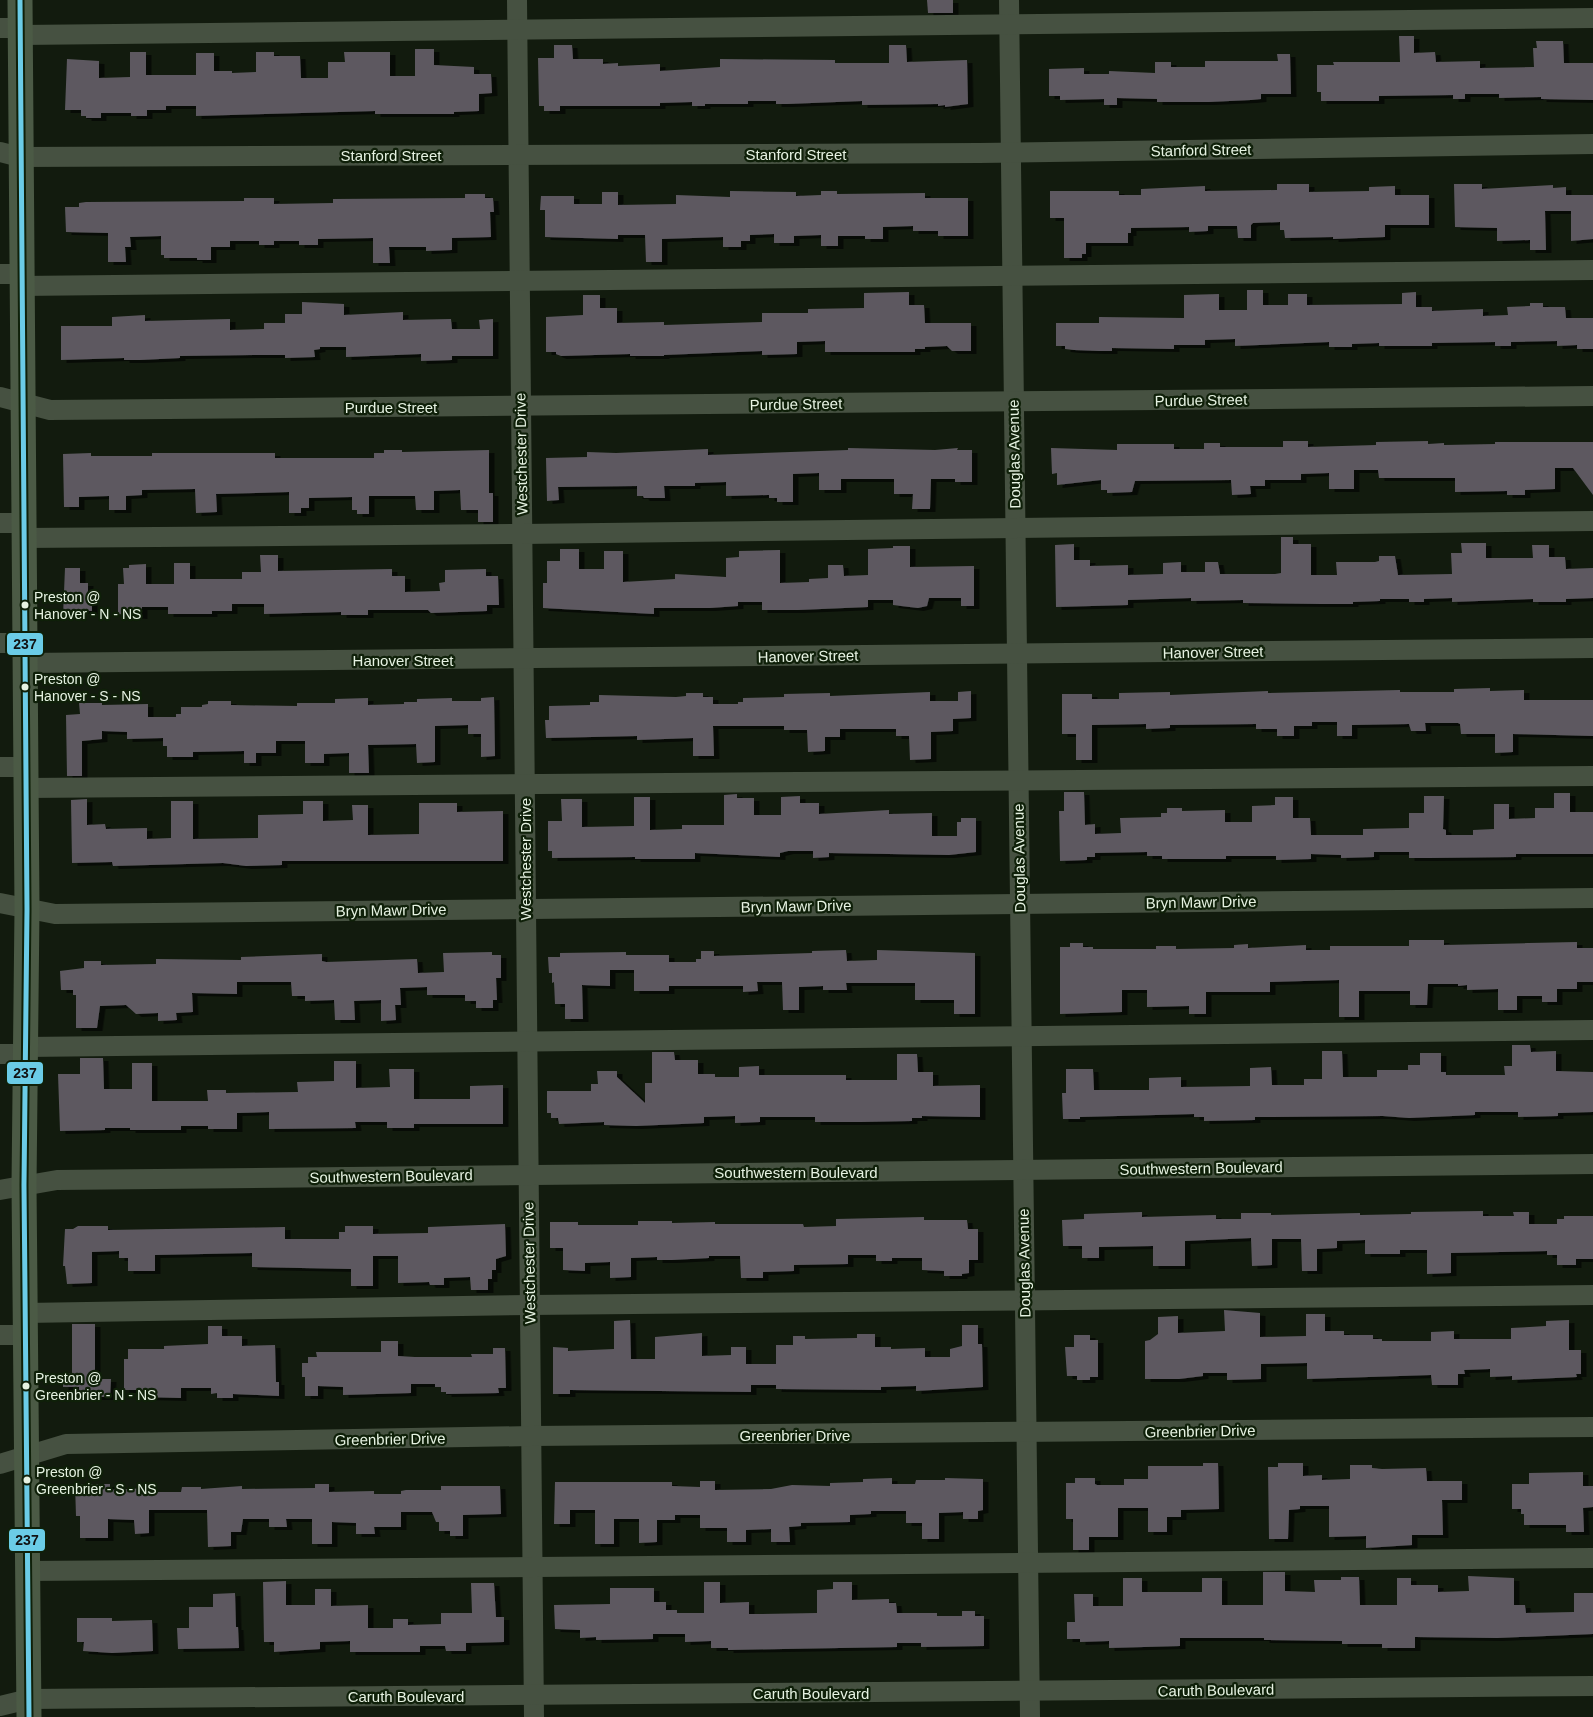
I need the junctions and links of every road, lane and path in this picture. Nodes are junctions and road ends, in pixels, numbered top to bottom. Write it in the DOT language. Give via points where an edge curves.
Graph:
graph roads {
  1 [pos="20,0"];
  2 [pos="517,0"];
  3 [pos="1009,0"];
  4 [pos="1593,18"];
  5 [pos="1009,24"];
  6 [pos="517,29"];
  7 [pos="14,30"];
  8 [pos="1593,144"];
  9 [pos="1010,152"];
  10 [pos="10,155"];
  11 [pos="518,155"];
  12 [pos="1593,270"];
  13 [pos="1011,276"];
  14 [pos="14,278"];
  15 [pos="520,280"];
  16 [pos="1593,396"];
  17 [pos="11,400"];
  18 [pos="1013,402"];
  19 [pos="521,406"];
  20 [pos="1593,521"];
  21 [pos="15,528"];
  22 [pos="1016,528"];
  23 [pos="522,534"];
  24 [pos="1593,648"];
  25 [pos="16,650"];
  26 [pos="1017,653"];
  27 [pos="523,659"];
  28 [pos="0,767"];
  29 [pos="1593,776"];
  30 [pos="25,778"];
  31 [pos="1018,780"];
  32 [pos="525,785"];
  33 [pos="1593,898"];
  34 [pos="0,904"];
  35 [pos="1020,904"];
  36 [pos="27,909"];
  37 [pos="526,909"];
  38 [pos="1593,1030"];
  39 [pos="1021,1035"];
  40 [pos="527,1042"];
  41 [pos="25,1051"];
  42 [pos="0,1054"];
  43 [pos="1593,1164"];
  44 [pos="1022,1171"];
  45 [pos="528,1174"];
  46 [pos="24,1185"];
  47 [pos="0,1190"];
  48 [pos="1593,1296"];
  49 [pos="1024,1301"];
  50 [pos="530,1305"];
  51 [pos="25,1324"];
  52 [pos="0,1335"];
  53 [pos="1593,1427"];
  54 [pos="1026,1433"];
  55 [pos="531,1436"];
  56 [pos="28,1454"];
  57 [pos="0,1464"];
  58 [pos="1593,1558"];
  59 [pos="1027,1562"];
  60 [pos="532,1569"];
  61 [pos="27,1571"];
  62 [pos="1593,1686"];
  63 [pos="1030,1692"];
  64 [pos="534,1695"];
  65 [pos="0,1706"];
  66 [pos="29,1708"];
  67 [pos="0,1716"];
  68 [pos="7,1717"];
  69 [pos="534,1717"];
  70 [pos="1030,1717"];
  1 -- 7 [label="main road"];
  2 -- 6 [label="street, Westchester Drive"];
  3 -- 5 [label="street, Douglas Avenue"];
  4 -- 5 [label="street"];
  5 -- 6 [label="street"];
  5 -- 9 [label="street, Douglas Avenue"];
  6 -- 7 [label="street"];
  6 -- 11 [label="street, Westchester Drive"];
  7 -- 10 [label="main road"];
  8 -- 9 [label="street, Stanford Street"];
  9 -- 11 [label="street, Stanford Street"];
  9 -- 13 [label="street, Douglas Avenue"];
  10 -- 11 [label="street, Stanford Street"];
  10 -- 14 [label="main road"];
  11 -- 15 [label="street, Westchester Drive"];
  12 -- 13 [label="street"];
  13 -- 15 [label="street"];
  13 -- 18 [label="street, Douglas Avenue"];
  14 -- 15 [label="street"];
  14 -- 17 [label="main road"];
  15 -- 19 [label="street, Westchester Drive"];
  16 -- 18 [label="street, Purdue Street"];
  17 -- 19 [label="street, Purdue Street" via="50,410"];
  17 -- 21 [label="main road"];
  18 -- 19 [label="street, Purdue Street"];
  18 -- 22 [label="street, Douglas Avenue"];
  19 -- 23 [label="street, Westchester Drive"];
  20 -- 22 [label="street"];
  21 -- 23 [label="street"];
  21 -- 25 [label="main road"];
  22 -- 23 [label="street"];
  22 -- 26 [label="street, Douglas Avenue"];
  23 -- 27 [label="street, Westchester Drive"];
  24 -- 26 [label="street, Hanover Street"];
  25 -- 27 [label="street, Hanover Street"];
  25 -- 30 [label="main road"];
  26 -- 27 [label="street, Hanover Street"];
  26 -- 31 [label="street, Douglas Avenue"];
  27 -- 32 [label="street, Westchester Drive"];
  28 -- 30 [label="street"];
  29 -- 31 [label="street"];
  30 -- 32 [label="street"];
  30 -- 36 [label="main road"];
  31 -- 32 [label="street"];
  31 -- 35 [label="street, Douglas Avenue"];
  32 -- 37 [label="street, Westchester Drive"];
  33 -- 35 [label="street, Bryn Mawr Drive"];
  34 -- 36 [label="street, Bryn Mawr Drive"];
  35 -- 37 [label="street, Bryn Mawr Drive"];
  35 -- 39 [label="street, Douglas Avenue"];
  36 -- 37 [label="street, Bryn Mawr Drive" via="55,914"];
  36 -- 41 [label="main road"];
  37 -- 40 [label="street, Westchester Drive"];
  38 -- 39 [label="street"];
  39 -- 40 [label="street"];
  39 -- 44 [label="street, Douglas Avenue"];
  40 -- 41 [label="street"];
  40 -- 45 [label="street, Westchester Drive"];
  41 -- 42 [label="street"];
  41 -- 46 [label="main road"];
  43 -- 44 [label="street, Southwestern Boulevard"];
  44 -- 45 [label="street, Southwestern Boulevard"];
  44 -- 49 [label="street, Douglas Avenue"];
  45 -- 46 [label="street, Southwestern Boulevard" via="57,1180"];
  45 -- 50 [label="street, Westchester Drive"];
  46 -- 47 [label="street, Southwestern Boulevard"];
  46 -- 51 [label="main road"];
  48 -- 49 [label="street"];
  49 -- 50 [label="street"];
  49 -- 54 [label="street, Douglas Avenue"];
  50 -- 51 [label="street"];
  50 -- 55 [label="street, Westchester Drive"];
  51 -- 52 [label="street"];
  51 -- 56 [label="main road"];
  53 -- 54 [label="street, Greenbrier Drive"];
  54 -- 55 [label="street, Greenbrier Drive"];
  54 -- 59 [label="street, Douglas Avenue"];
  55 -- 56 [label="street, Greenbrier Drive" via="66,1444"];
  55 -- 60 [label="street, Westchester Drive"];
  56 -- 57 [label="street, Greenbrier Drive"];
  56 -- 61 [label="main road"];
  58 -- 59 [label="street"];
  59 -- 60 [label="street"];
  59 -- 63 [label="street, Douglas Avenue"];
  60 -- 61 [label="street"];
  60 -- 64 [label="street, Westchester Drive"];
  61 -- 66 [label="main road"];
  62 -- 63 [label="street, Caruth Boulevard"];
  63 -- 64 [label="street, Caruth Boulevard"];
  63 -- 70 [label="street, Douglas Avenue"];
  64 -- 66 [label="street, Caruth Boulevard"];
  64 -- 69 [label="street, Westchester Drive"];
  65 -- 66 [label="street, Caruth Boulevard"];
  67 -- 68 [label="street"];
}
